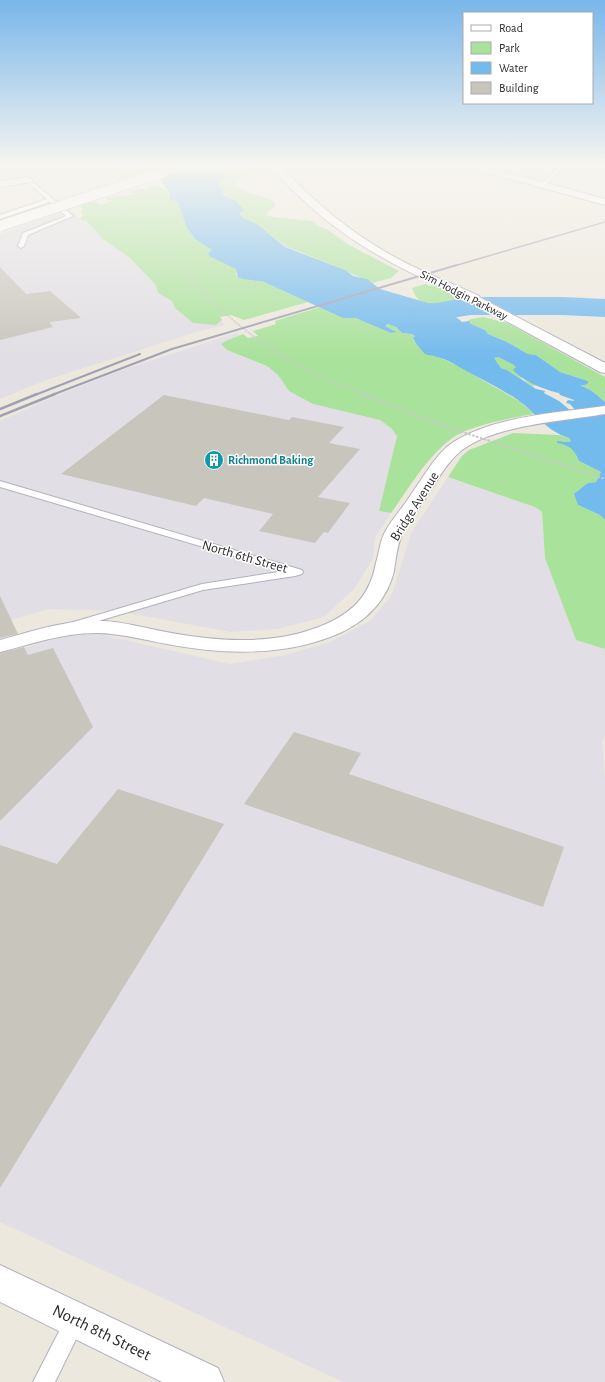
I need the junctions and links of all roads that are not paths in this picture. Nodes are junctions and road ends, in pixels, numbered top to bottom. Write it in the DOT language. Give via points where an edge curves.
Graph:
graph roads {
  1 [pos="34,230"];
  2 [pos="347,230"];
  3 [pos="21,246"];
  4 [pos="605,369"];
  5 [pos="605,410"];
  6 [pos="0,484"];
  7 [pos="57,630"];
  8 [pos="0,646"];
  9 [pos="0,1283"];
  10 [pos="76,1320"];
  11 [pos="44,1382"];
  12 [pos="204,1382"];
  1 -- 3 [label="lane" via="25,234"];
  2 -- 4 [label="street, Sim Hodgin Parkway" via="388,258 475,299"];
  5 -- 7 [label="street, Bridge Avenue" via="504,426 456,447 394,532 384,573 374,596 363,609 332,630 282,643 240,647 193,643 112,628"];
  6 -- 7 [label="lane, North 6th Street" via="298,572 202,587"];
  7 -- 8 [label="street, Bridge Avenue"];
  9 -- 10 [label="street, North 8th Street"];
  10 -- 11 [label="lane"];
  10 -- 12 [label="street, North 8th Street"];
}
